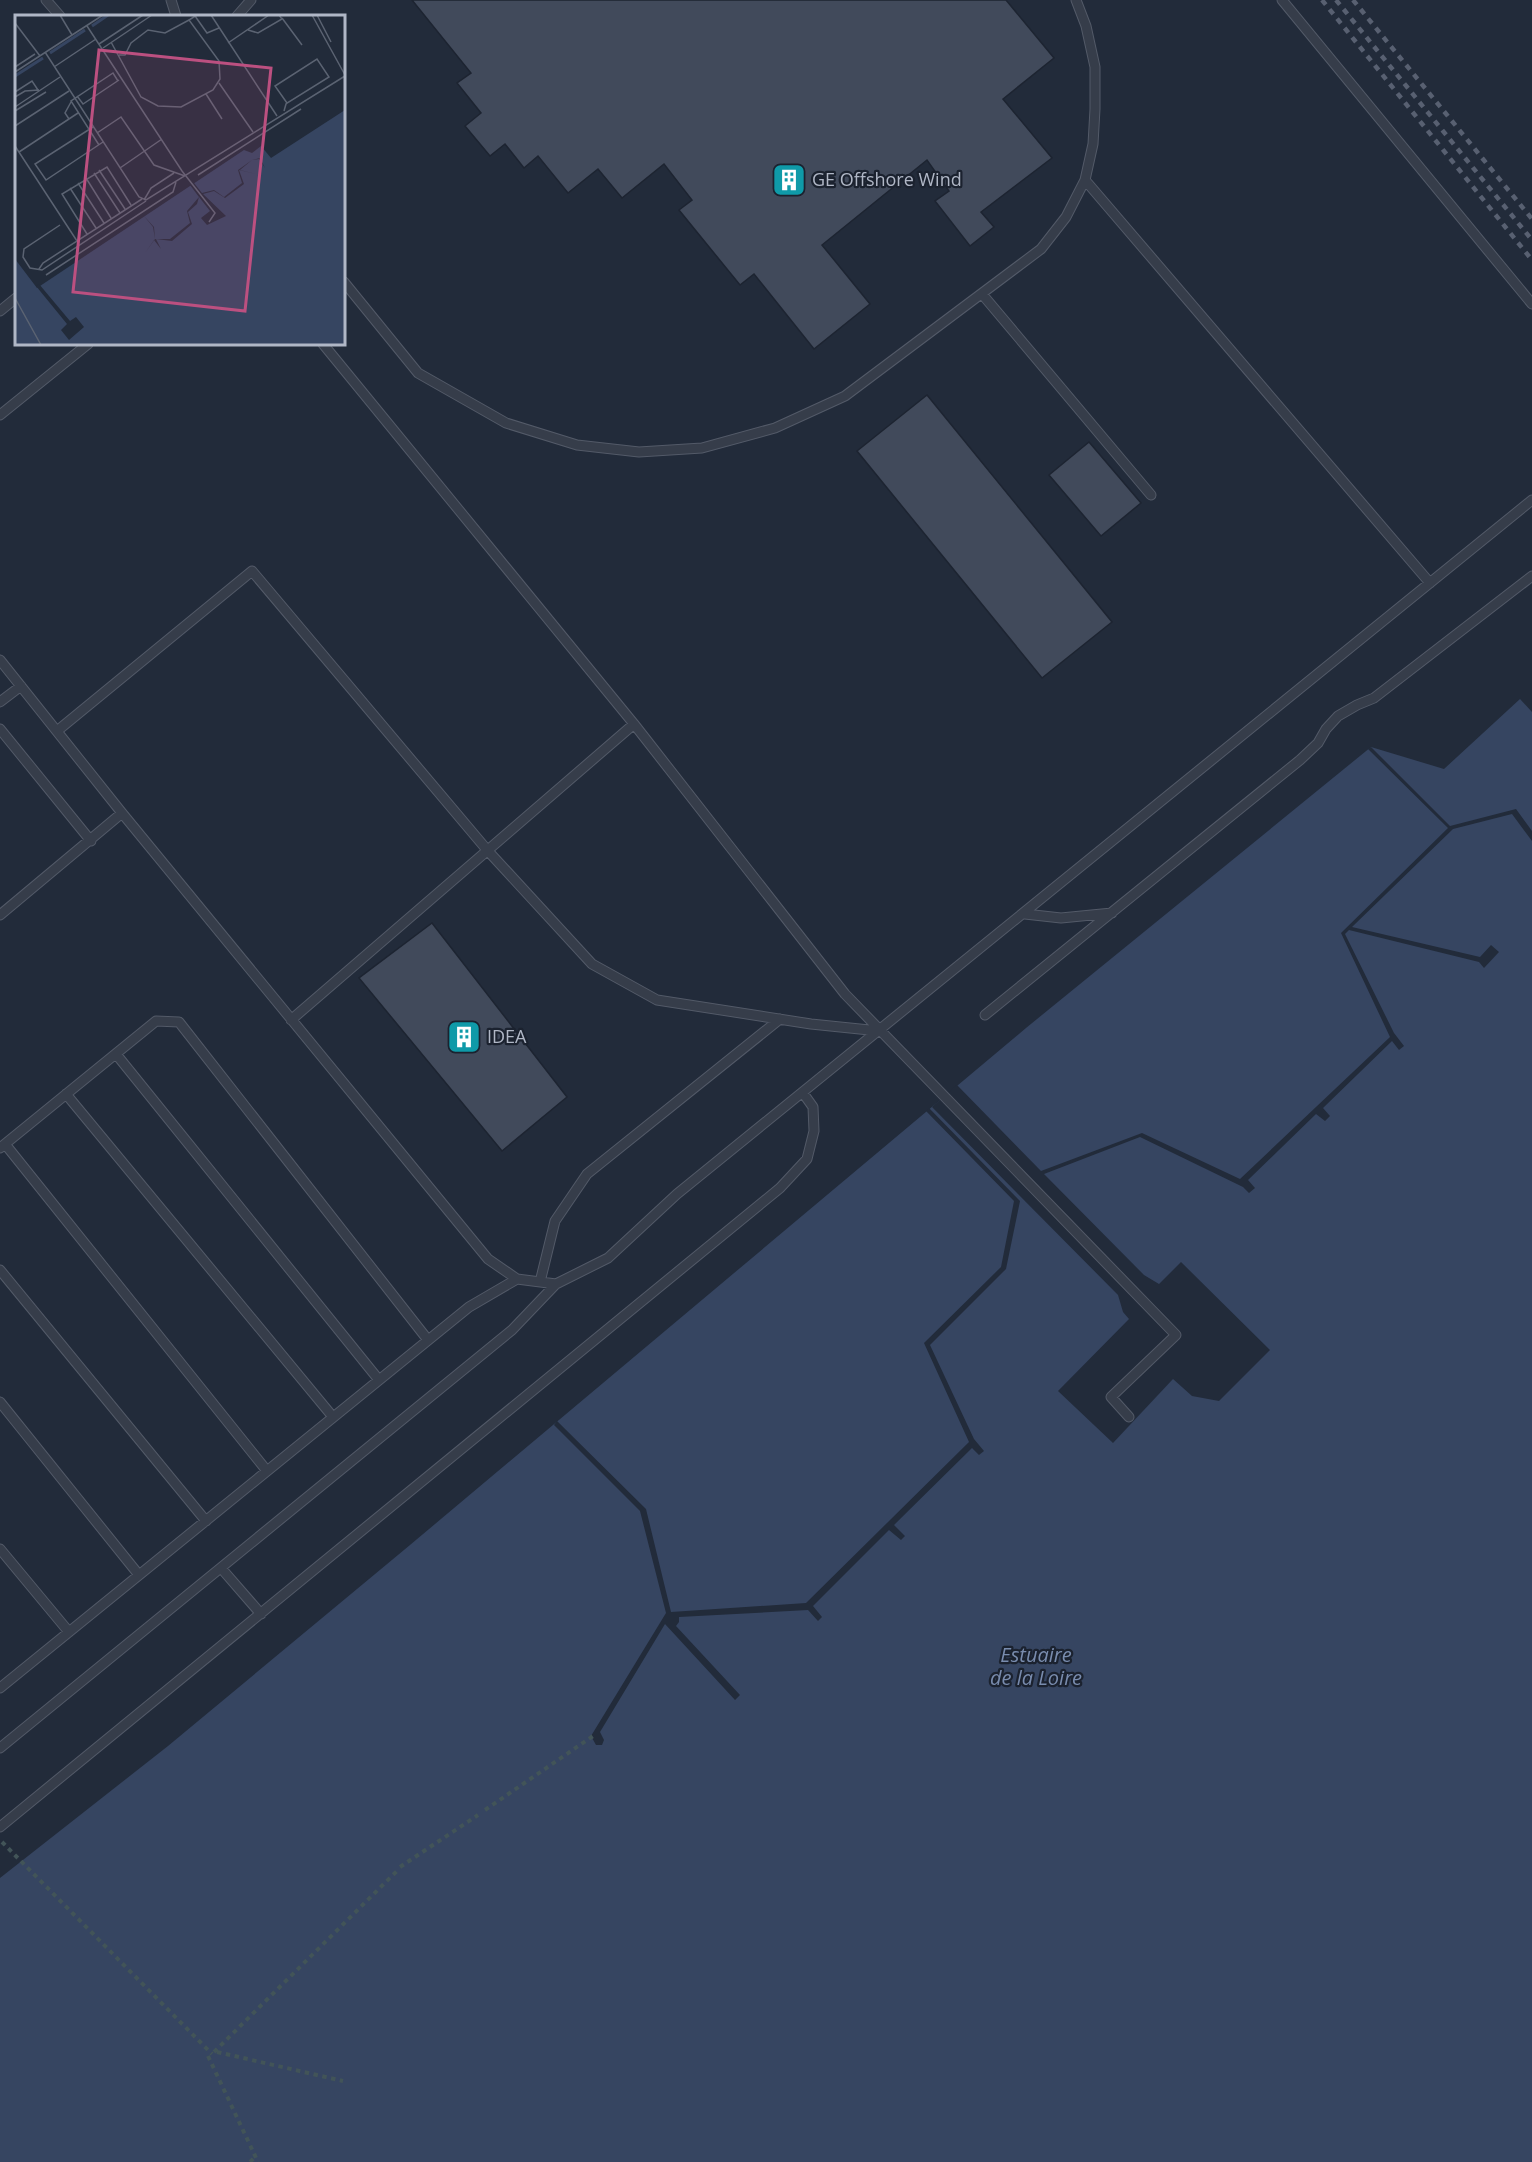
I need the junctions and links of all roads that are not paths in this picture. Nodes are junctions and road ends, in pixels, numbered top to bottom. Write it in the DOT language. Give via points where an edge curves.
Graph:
graph roads {
  1 [pos="46,0"];
  2 [pos="171,0"];
  3 [pos="251,0"];
  4 [pos="1076,0"];
  5 [pos="1282,0"];
  6 [pos="59,15"];
  7 [pos="176,15"];
  8 [pos="238,15"];
  9 [pos="1085,180"];
  10 [pos="345,283"];
  11 [pos="982,294"];
  12 [pos="15,299"];
  13 [pos="1532,304"];
  14 [pos="0,311"];
  15 [pos="87,345"];
  16 [pos="324,345"];
  17 [pos="0,415"];
  18 [pos="1151,495"];
  19 [pos="1532,500"];
  20 [pos="1532,576"];
  21 [pos="1430,583"];
  22 [pos="0,660"];
  23 [pos="21,686"];
  24 [pos="0,702"];
  25 [pos="634,724"];
  26 [pos="0,729"];
  27 [pos="57,731"];
  28 [pos="122,813"];
  29 [pos="91,841"];
  30 [pos="488,851"];
  31 [pos="1112,912"];
  32 [pos="1025,914"];
  33 [pos="0,915"];
  34 [pos="985,1015"];
  35 [pos="780,1019"];
  36 [pos="291,1020"];
  37 [pos="879,1031"];
  38 [pos="116,1054"];
  39 [pos="803,1093"];
  40 [pos="66,1094"];
  41 [pos="2,1145"];
  42 [pos="0,1270"];
  43 [pos="517,1279"];
  44 [pos="540,1282"];
  45 [pos="556,1284"];
  46 [pos="428,1340"];
  47 [pos="379,1380"];
  48 [pos="0,1402"];
  49 [pos="1129,1417"];
  50 [pos="333,1418"];
  51 [pos="267,1471"];
  52 [pos="206,1521"];
  53 [pos="0,1549"];
  54 [pos="221,1568"];
  55 [pos="139,1575"];
  56 [pos="261,1614"];
  57 [pos="69,1632"];
  58 [pos="0,1688"];
  59 [pos="0,1748"];
  60 [pos="0,1827"];
  1 -- 6 [label="lane"];
  2 -- 7 [label="lane"];
  3 -- 8 [label="lane"];
  4 -- 9 [label="lane" via="1095,67 1093,144"];
  5 -- 13 [label="lane"];
  9 -- 11 [label="lane" via="1066,217 1041,249"];
  9 -- 21 [label="lane"];
  10 -- 11 [label="lane" via="418,373 506,423 577,445 639,452 702,448 775,428 845,396"];
  11 -- 18 [label="lane"];
  12 -- 14 [label="lane"];
  15 -- 17 [label="lane"];
  16 -- 25 [label="lane"];
  19 -- 21 [label="lane"];
  20 -- 31 [label="lane" via="1374,698 1338,716 1300,760"];
  21 -- 32 [label="lane"];
  22 -- 23 [label="lane"];
  23 -- 24 [label="lane"];
  23 -- 27 [label="lane"];
  25 -- 30 [label="lane"];
  25 -- 37 [label="lane" via="845,994"];
  26 -- 29 [label="lane"];
  27 -- 28 [label="lane"];
  27 -- 30 [label="lane" via="252,571"];
  28 -- 29 [label="lane"];
  28 -- 36 [label="lane"];
  29 -- 33 [label="lane"];
  30 -- 35 [label="lane" via="592,964 657,1000"];
  30 -- 36 [label="lane"];
  31 -- 32 [label="lane" via="1061,918"];
  31 -- 34 [label="lane"];
  32 -- 37 [label="lane"];
  35 -- 37 [label="lane"];
  35 -- 44 [label="lane" via="587,1174 555,1221"];
  36 -- 43 [label="lane" via="488,1259"];
  37 -- 39 [label="lane"];
  37 -- 49 [label="lane" via="1176,1335 1110,1397"];
  38 -- 40 [label="lane"];
  38 -- 46 [label="lane" via="156,1021 179,1022"];
  38 -- 47 [label="lane"];
  39 -- 45 [label="lane" via="677,1194 608,1258"];
  39 -- 56 [label="lane" via="813,1107 814,1131 807,1159 780,1188"];
  40 -- 41 [label="lane"];
  40 -- 50 [label="lane"];
  41 -- 51 [label="lane"];
  42 -- 52 [label="lane"];
  43 -- 44 [label="lane"];
  43 -- 46 [label="lane" via="469,1307"];
  44 -- 45 [label="lane"];
  45 -- 54 [label="lane" via="512,1330"];
  46 -- 47 [label="lane"];
  47 -- 50 [label="lane"];
  48 -- 55 [label="lane"];
  50 -- 51 [label="lane"];
  51 -- 52 [label="lane"];
  52 -- 55 [label="lane"];
  53 -- 57 [label="lane"];
  54 -- 56 [label="lane"];
  54 -- 59 [label="lane"];
  55 -- 57 [label="lane"];
  56 -- 60 [label="lane"];
  57 -- 58 [label="lane"];
}
